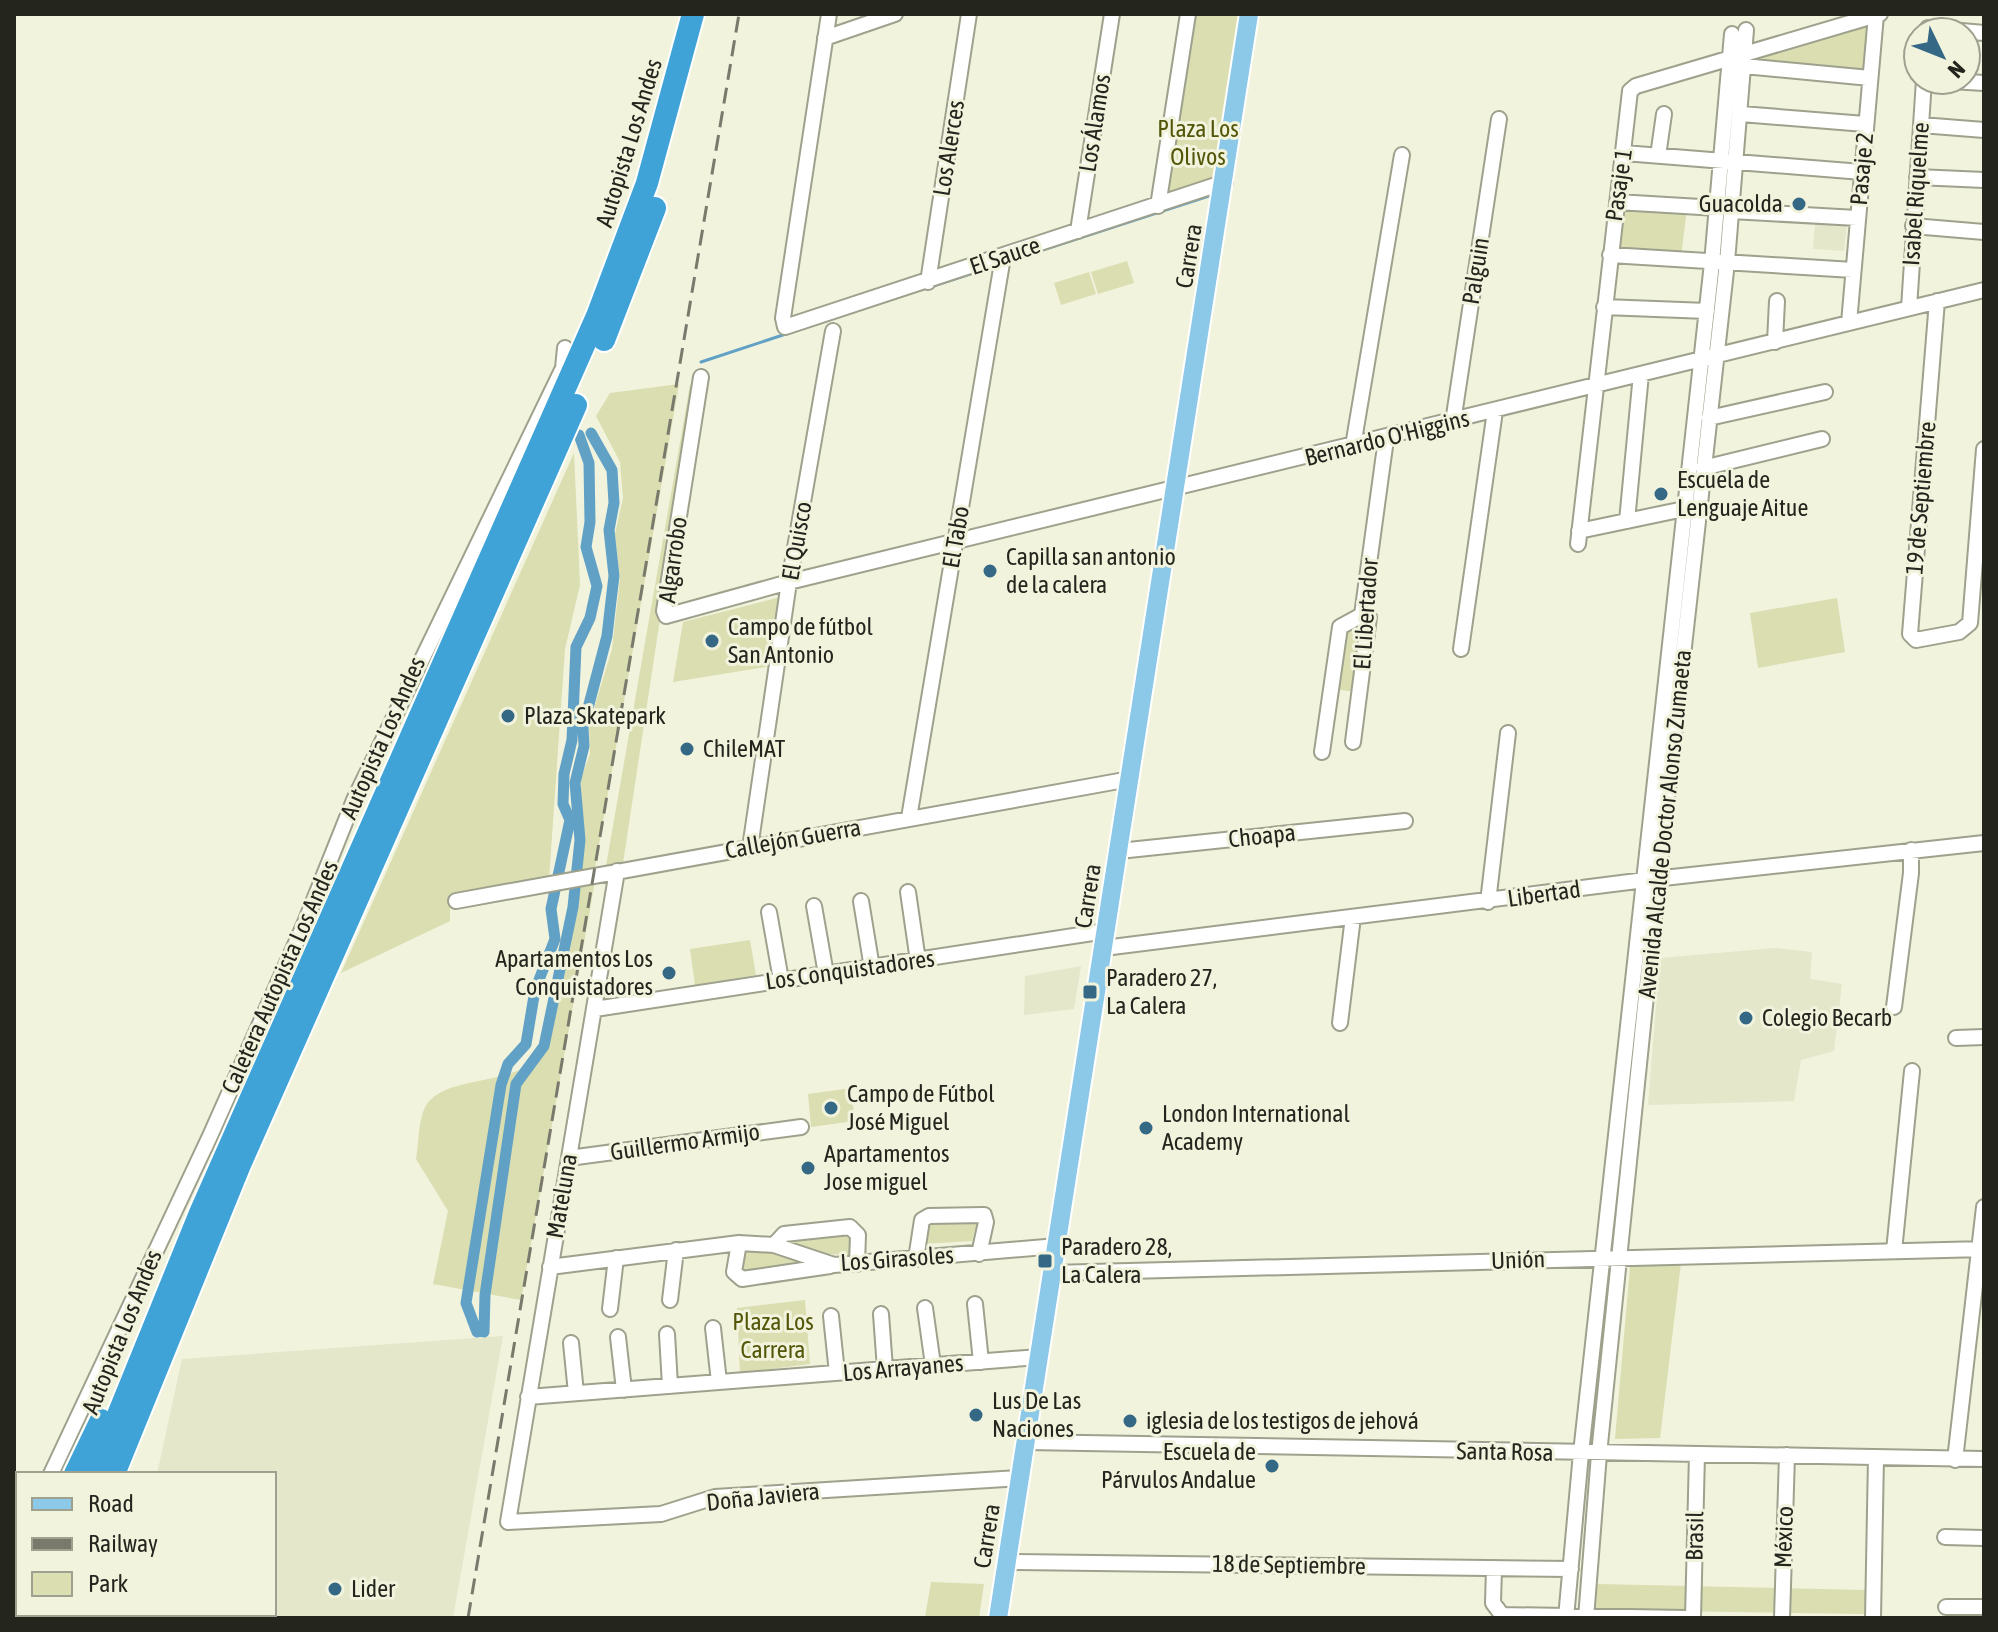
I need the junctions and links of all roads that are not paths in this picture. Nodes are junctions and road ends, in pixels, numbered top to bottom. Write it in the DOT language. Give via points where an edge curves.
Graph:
graph roads {
  1 [pos="693,14"];
  2 [pos="708,14"];
  3 [pos="895,14"];
  4 [pos="969,14"];
  5 [pos="1112,14"];
  6 [pos="1188,14"];
  7 [pos="1249,14"];
  8 [pos="832,15"];
  9 [pos="1878,15"];
  10 [pos="1739,32"];
  11 [pos="825,38"];
  12 [pos="1741,59"];
  13 [pos="1870,78"];
  14 [pos="1923,96"];
  15 [pos="1664,114"];
  16 [pos="1741,114"];
  17 [pos="1499,119"];
  18 [pos="1865,124"];
  19 [pos="1921,125"];
  20 [pos="1984,130"];
  21 [pos="1624,153"];
  22 [pos="1402,155"];
  23 [pos="1658,156"];
  24 [pos="1728,162"];
  25 [pos="1862,172"];
  26 [pos="1917,177"];
  27 [pos="1984,180"];
  28 [pos="1225,182"];
  29 [pos="1617,202"];
  30 [pos="1158,206"];
  31 [pos="1724,210"];
  32 [pos="1857,218"];
  33 [pos="1913,226"];
  34 [pos="1078,231"];
  35 [pos="1984,232"];
  36 [pos="1610,255"];
  37 [pos="1003,257"];
  38 [pos="1719,263"];
  39 [pos="1853,270"];
  40 [pos="928,282"];
  41 [pos="1984,290"];
  42 [pos="1777,301"];
  43 [pos="1937,301"];
  44 [pos="1604,307"];
  45 [pos="1909,308"];
  46 [pos="1707,311"];
  47 [pos="1849,323"];
  48 [pos="833,331"];
  49 [pos="1775,342"];
  50 [pos="565,348"];
  51 [pos="1706,359"];
  52 [pos="1641,374"];
  53 [pos="701,377"];
  54 [pos="1594,386"];
  55 [pos="1825,392"];
  56 [pos="1495,411"];
  57 [pos="1709,418"];
  58 [pos="1453,422"];
  59 [pos="1386,439"];
  60 [pos="1822,439"];
  61 [pos="1353,446"];
  62 [pos="1984,449"];
  63 [pos="1703,468"];
  64 [pos="1176,488"];
  65 [pos="1684,509"];
  66 [pos="1627,521"];
  67 [pos="955,544"];
  68 [pos="789,582"];
  69 [pos="1362,615"];
  70 [pos="1461,649"];
  71 [pos="1508,733"];
  72 [pos="1353,742"];
  73 [pos="1322,752"];
  74 [pos="1130,779"];
  75 [pos="909,818"];
  76 [pos="1405,821"];
  77 [pos="1984,843"];
  78 [pos="750,848"];
  79 [pos="1911,850"];
  80 [pos="1119,851"];
  81 [pos="617,871"];
  82 [pos="1652,879"];
  83 [pos="908,892"];
  84 [pos="456,901"];
  85 [pos="861,901"];
  86 [pos="1488,902"];
  87 [pos="814,906"];
  88 [pos="769,912"];
  89 [pos="1353,917"];
  90 [pos="1105,939"];
  91 [pos="918,961"];
  92 [pos="872,968"];
  93 [pos="826,974"];
  94 [pos="781,980"];
  95 [pos="1894,1007"];
  96 [pos="595,1009"];
  97 [pos="1340,1023"];
  98 [pos="1984,1037"];
  99 [pos="1956,1038"];
  100 [pos="1912,1071"];
  101 [pos="801,1127"];
  102 [pos="569,1158"];
  103 [pos="1984,1207"];
  104 [pos="739,1243"];
  105 [pos="774,1245"];
  106 [pos="1057,1246"];
  107 [pos="1982,1249"];
  108 [pos="676,1250"];
  109 [pos="1894,1251"];
  110 [pos="979,1254"];
  111 [pos="616,1258"];
  112 [pos="1602,1258"];
  113 [pos="1619,1258"];
  114 [pos="916,1259"];
  115 [pos="857,1264"];
  116 [pos="834,1265"];
  117 [pos="550,1267"];
  118 [pos="1052,1273"];
  119 [pos="670,1300"];
  120 [pos="975,1304"];
  121 [pos="925,1308"];
  122 [pos="610,1309"];
  123 [pos="881,1314"];
  124 [pos="831,1316"];
  125 [pos="1978,1319"];
  126 [pos="154,1320"];
  127 [pos="713,1328"];
  128 [pos="667,1334"];
  129 [pos="618,1337"];
  130 [pos="571,1343"];
  131 [pos="1039,1357"];
  132 [pos="981,1362"];
  133 [pos="933,1365"];
  134 [pos="885,1369"];
  135 [pos="837,1373"];
  136 [pos="719,1382"];
  137 [pos="670,1386"];
  138 [pos="148,1388"];
  139 [pos="624,1390"];
  140 [pos="576,1393"];
  141 [pos="528,1397"];
  142 [pos="1026,1442"];
  143 [pos="1581,1453"];
  144 [pos="1599,1454"];
  145 [pos="1697,1454"];
  146 [pos="1787,1455"];
  147 [pos="1876,1457"];
  148 [pos="1984,1459"];
  149 [pos="1955,1460"];
  150 [pos="52,1472"];
  151 [pos="76,1472"];
  152 [pos="95,1472"];
  153 [pos="115,1472"];
  154 [pos="131,1472"];
  155 [pos="1020,1478"];
  156 [pos="508,1522"];
  157 [pos="1945,1537"];
  158 [pos="1984,1538"];
  159 [pos="1007,1562"];
  160 [pos="1494,1568"];
  161 [pos="1571,1569"];
  162 [pos="1946,1607"];
  163 [pos="1984,1607"];
  164 [pos="1566,1616"];
  165 [pos="1586,1616"];
  166 [pos="998,1618"];
  167 [pos="1687,1618"];
  168 [pos="1693,1618"];
  169 [pos="1782,1618"];
  170 [pos="1873,1618"];
  1 -- 126 [label="highway, Autopista Los Andes" via="647,183 597,316"];
  2 -- 138 [label="highway, Autopista Los Andes" via="669,166 622,296 239,1167"];
  3 -- 11 [label="street"];
  4 -- 40 [label="street, Los Alerces"];
  5 -- 34 [label="street, Los Álamos"];
  6 -- 30 [label="street"];
  7 -- 28 [label="main road, Carrera"];
  8 -- 11 [label="street"];
  9 -- 12 [label="street"];
  9 -- 13 [label="street, Pasaje 2"];
  10 -- 12 [label="street, Avenida Alcalde Doctor Alonso Zumaeta"];
  11 -- 40 [label="street, El Sauce" via="785,327"];
  12 -- 13 [label="street"];
  12 -- 16 [label="street, Avenida Alcalde Doctor Alonso Zumaeta"];
  12 -- 21 [label="street, Pasaje 1" via="1632,88"];
  12 -- 24 [label="street, Avenida Alcalde Doctor Alonso Zumaeta"];
  13 -- 18 [label="street, Pasaje 2"];
  14 -- 19 [label="street, Isabel Riquelme"];
  15 -- 23 [label="street"];
  16 -- 18 [label="street"];
  16 -- 24 [label="street, Avenida Alcalde Doctor Alonso Zumaeta"];
  17 -- 58 [label="street, Palguin"];
  18 -- 25 [label="street, Pasaje 2"];
  19 -- 20 [label="street"];
  19 -- 26 [label="street, Isabel Riquelme"];
  21 -- 23 [label="street"];
  21 -- 29 [label="street, Pasaje 1"];
  22 -- 61 [label="street"];
  23 -- 24 [label="street"];
  24 -- 25 [label="street"];
  24 -- 31 [label="street, Avenida Alcalde Doctor Alonso Zumaeta"];
  25 -- 32 [label="street, Pasaje 2"];
  26 -- 27 [label="street"];
  26 -- 33 [label="street, Isabel Riquelme"];
  28 -- 30 [label="street, El Sauce"];
  28 -- 64 [label="main road, Carrera"];
  29 -- 31 [label="street"];
  29 -- 36 [label="street, Pasaje 1"];
  30 -- 34 [label="street, El Sauce"];
  31 -- 32 [label="street"];
  31 -- 38 [label="street, Avenida Alcalde Doctor Alonso Zumaeta"];
  32 -- 39 [label="street, Pasaje 2"];
  33 -- 35 [label="street"];
  33 -- 45 [label="street, Isabel Riquelme"];
  34 -- 37 [label="street, El Sauce"];
  36 -- 38 [label="street"];
  36 -- 44 [label="street, Pasaje 1"];
  37 -- 40 [label="street, El Sauce"];
  37 -- 67 [label="street, El Tabo"];
  38 -- 39 [label="street"];
  38 -- 46 [label="street, Avenida Alcalde Doctor Alonso Zumaeta"];
  38 -- 51 [label="street, Avenida Alcalde Doctor Alonso Zumaeta"];
  39 -- 47 [label="street, Pasaje 2"];
  41 -- 43 [label="street, Bernardo O'Higgins"];
  42 -- 49 [label="street"];
  43 -- 45 [label="street, Bernardo O'Higgins"];
  43 -- 62 [label="street, 19 de Septiembre" via="1910,634 1919,640 1968,628"];
  44 -- 46 [label="street"];
  44 -- 54 [label="street, Pasaje 1"];
  45 -- 47 [label="street, Bernardo O'Higgins"];
  46 -- 51 [label="street, Avenida Alcalde Doctor Alonso Zumaeta"];
  47 -- 49 [label="street, Bernardo O'Higgins"];
  48 -- 68 [label="street, El Quisco"];
  49 -- 51 [label="street, Bernardo O'Higgins"];
  50 -- 150 [label="street, Caletera Autopista Los Andes" via="563,368 372,761 210,1136"];
  51 -- 52 [label="street, Bernardo O'Higgins"];
  51 -- 57 [label="street, Avenida Alcalde Doctor Alonso Zumaeta"];
  51 -- 65 [label="street, Avenida Alcalde Doctor Alonso Zumaeta"];
  52 -- 54 [label="street, Bernardo O'Higgins"];
  52 -- 66 [label="street"];
  53 -- 68 [label="street, Algarrobo" via="665,615"];
  54 -- 56 [label="street, Bernardo O'Higgins"];
  54 -- 66 [label="street, Pasaje 1" via="1578,538"];
  55 -- 57 [label="street"];
  56 -- 58 [label="street, Bernardo O'Higgins"];
  56 -- 70 [label="street"];
  57 -- 63 [label="street, Avenida Alcalde Doctor Alonso Zumaeta"];
  58 -- 59 [label="street, Bernardo O'Higgins"];
  59 -- 61 [label="street, Bernardo O'Higgins"];
  59 -- 69 [label="street, El Libertador"];
  60 -- 63 [label="street"];
  61 -- 64 [label="street, Bernardo O'Higgins"];
  63 -- 82 [label="street, Avenida Alcalde Doctor Alonso Zumaeta"];
  64 -- 67 [label="street, Bernardo O'Higgins"];
  64 -- 74 [label="main road, Carrera"];
  65 -- 66 [label="street"];
  65 -- 82 [label="street, Avenida Alcalde Doctor Alonso Zumaeta"];
  67 -- 68 [label="street, Bernardo O'Higgins"];
  67 -- 75 [label="street, El Tabo"];
  68 -- 78 [label="street, El Quisco"];
  69 -- 72 [label="street, El Libertador" via="1369,617"];
  69 -- 73 [label="street" via="1340,627"];
  71 -- 86 [label="street"];
  74 -- 75 [label="street, Callejón Guerra"];
  74 -- 80 [label="main road, Carrera"];
  75 -- 78 [label="street, Callejón Guerra"];
  76 -- 80 [label="street, Choapa"];
  77 -- 79 [label="street, Libertad"];
  78 -- 81 [label="street, Callejón Guerra"];
  79 -- 82 [label="street, Libertad"];
  79 -- 95 [label="street"];
  80 -- 90 [label="main road, Carrera"];
  81 -- 84 [label="street, Callejón Guerra"];
  81 -- 96 [label="street, Mateluna"];
  82 -- 86 [label="street, Libertad"];
  82 -- 112 [label="street, Avenida Alcalde Doctor Alonso Zumaeta"];
  82 -- 113 [label="street, Avenida Alcalde Doctor Alonso Zumaeta"];
  83 -- 91 [label="street"];
  85 -- 92 [label="street"];
  86 -- 89 [label="street, Libertad"];
  87 -- 93 [label="street"];
  88 -- 94 [label="street"];
  89 -- 90 [label="street, Libertad"];
  89 -- 97 [label="street"];
  90 -- 91 [label="street, Los Conquistadores"];
  90 -- 106 [label="main road, Carrera"];
  91 -- 92 [label="street, Los Conquistadores"];
  92 -- 93 [label="street, Los Conquistadores"];
  93 -- 94 [label="street, Los Conquistadores"];
  94 -- 96 [label="street, Los Conquistadores"];
  96 -- 102 [label="street, Mateluna"];
  98 -- 99 [label="street"];
  100 -- 109 [label="street"];
  101 -- 102 [label="street, Guillermo Armijo"];
  102 -- 117 [label="street, Mateluna"];
  103 -- 107 [label="street"];
  104 -- 105 [label="street, Los Girasoles"];
  104 -- 108 [label="street, Los Girasoles"];
  104 -- 116 [label="street" via="734,1272 742,1279"];
  105 -- 115 [label="street" via="784,1234 850,1227 858,1235"];
  105 -- 116 [label="street, Los Girasoles"];
  106 -- 110 [label="street, Los Girasoles"];
  106 -- 118 [label="main road, Carrera"];
  107 -- 109 [label="street, Unión"];
  107 -- 125 [label="street"];
  108 -- 111 [label="street, Los Girasoles"];
  108 -- 119 [label="street"];
  109 -- 113 [label="street, Unión"];
  110 -- 114 [label="street, Los Girasoles"];
  110 -- 114 [label="street" via="984,1215 929,1216 922,1220"];
  111 -- 117 [label="street, Los Girasoles"];
  111 -- 122 [label="street"];
  112 -- 113 [label="street, Unión"];
  112 -- 118 [label="street, Unión"];
  112 -- 143 [label="street, Avenida Alcalde Doctor Alonso Zumaeta"];
  113 -- 144 [label="street, Avenida Alcalde Doctor Alonso Zumaeta"];
  114 -- 115 [label="street, Los Girasoles"];
  115 -- 116 [label="street, Los Girasoles"];
  117 -- 141 [label="street, Mateluna"];
  118 -- 131 [label="main road, Carrera"];
  120 -- 132 [label="street"];
  121 -- 133 [label="street"];
  123 -- 134 [label="street"];
  124 -- 135 [label="street"];
  125 -- 149 [label="street"];
  126 -- 151 [label="highway"];
  126 -- 152 [label="highway, Autopista Los Andes"];
  127 -- 136 [label="street"];
  128 -- 137 [label="street"];
  129 -- 139 [label="street"];
  130 -- 140 [label="street"];
  131 -- 132 [label="street, Los Arrayanes"];
  131 -- 142 [label="main road, Carrera"];
  132 -- 133 [label="street, Los Arrayanes"];
  133 -- 134 [label="street, Los Arrayanes"];
  134 -- 135 [label="street, Los Arrayanes"];
  135 -- 136 [label="street, Los Arrayanes"];
  136 -- 137 [label="street, Los Arrayanes"];
  137 -- 139 [label="street, Los Arrayanes"];
  138 -- 153 [label="highway, Autopista Los Andes"];
  138 -- 154 [label="highway"];
  139 -- 140 [label="street, Los Arrayanes"];
  140 -- 141 [label="street, Los Arrayanes"];
  141 -- 156 [label="street, Mateluna"];
  142 -- 143 [label="street, Santa Rosa"];
  142 -- 155 [label="main road, Carrera"];
  143 -- 144 [label="street, Santa Rosa"];
  143 -- 161 [label="street, Avenida Alcalde Doctor Alonso Zumaeta"];
  144 -- 145 [label="street, Santa Rosa"];
  144 -- 165 [label="street, Avenida Alcalde Doctor Alonso Zumaeta"];
  145 -- 146 [label="street, Santa Rosa"];
  145 -- 168 [label="street, Brasil"];
  146 -- 147 [label="street, Santa Rosa"];
  146 -- 169 [label="street, México"];
  147 -- 149 [label="street, Santa Rosa"];
  147 -- 170 [label="street"];
  148 -- 149 [label="street, Santa Rosa"];
  155 -- 156 [label="street, Doña Javiera" via="715,1497 661,1514"];
  155 -- 159 [label="main road, Carrera"];
  157 -- 158 [label="street"];
  159 -- 160 [label="street, 18 de Septiembre"];
  159 -- 166 [label="main road, Carrera"];
  160 -- 161 [label="street, 18 de Septiembre"];
  160 -- 164 [label="street" via="1496,1611"];
  161 -- 164 [label="street, Avenida Alcalde Doctor Alonso Zumaeta"];
  162 -- 163 [label="street"];
  164 -- 165 [label="street"];
  165 -- 167 [label="street"];
}
